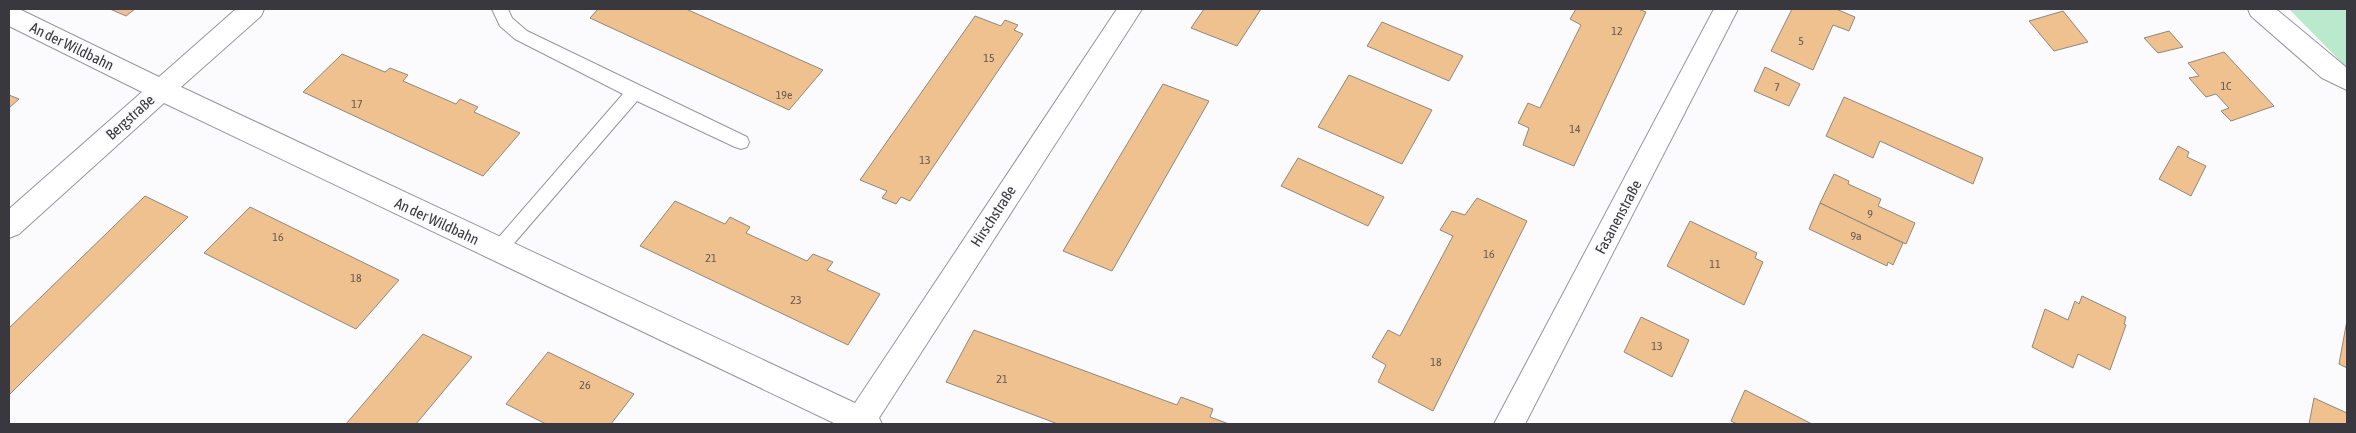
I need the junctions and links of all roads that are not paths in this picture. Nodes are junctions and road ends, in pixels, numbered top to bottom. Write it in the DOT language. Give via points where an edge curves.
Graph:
graph roads {
  1 [pos="252,9"];
  2 [pos="500,9"];
  3 [pos="1130,9"];
  4 [pos="1726,9"];
  5 [pos="2260,9"];
  6 [pos="9,15"];
  7 [pos="2347,80"];
  8 [pos="160,89"];
  9 [pos="635,92"];
  10 [pos="741,142"];
  11 [pos="9,226"];
  12 [pos="498,250"];
  13 [pos="862,423"];
  14 [pos="1509,424"];
  1 -- 8 [label="street, Bergstraße"];
  2 -- 9 [label="lane" via="506,22 521,35"];
  3 -- 13 [label="street, Hirschstraße"];
  4 -- 14 [label="street, Fasanenstraße"];
  5 -- 7 [label="street" via="2331,71"];
  6 -- 8 [label="street, An der Wildbahn"];
  8 -- 11 [label="street, Bergstraße"];
  8 -- 12 [label="street, An der Wildbahn"];
  9 -- 10 [label="lane"];
  9 -- 12 [label="lane"];
  12 -- 13 [label="street, An der Wildbahn"];
}
